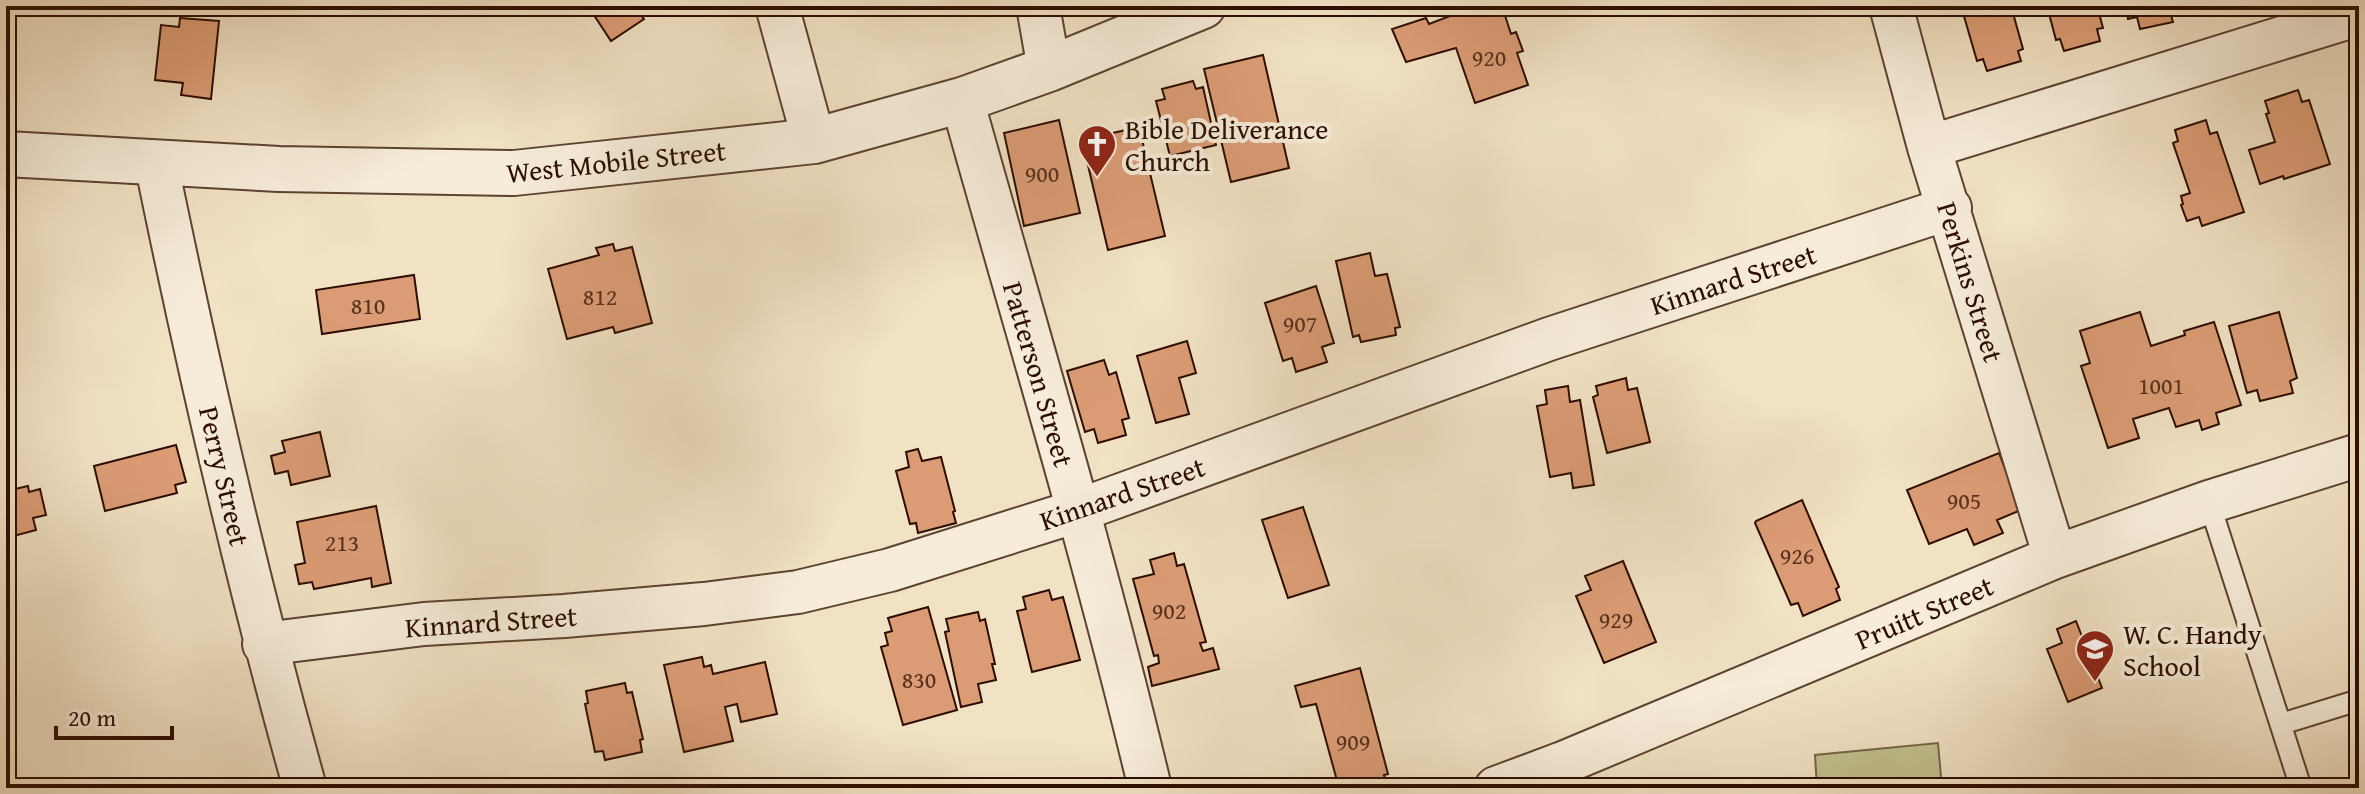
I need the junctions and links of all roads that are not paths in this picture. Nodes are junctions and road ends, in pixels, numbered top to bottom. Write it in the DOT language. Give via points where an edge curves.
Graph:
graph roads {
  1 [pos="777,6"];
  2 [pos="1038,6"];
  3 [pos="1203,6"];
  4 [pos="1891,6"];
  5 [pos="2359,14"];
  6 [pos="1049,69"];
  7 [pos="962,100"];
  8 [pos="814,141"];
  9 [pos="1929,147"];
  10 [pos="6,154"];
  11 [pos="156,162"];
  12 [pos="1950,208"];
  13 [pos="2359,455"];
  14 [pos="2209,502"];
  15 [pos="1077,511"];
  16 [pos="2055,557"];
  17 [pos="264,644"];
  18 [pos="2359,700"];
  19 [pos="2281,724"];
  20 [pos="305,788"];
  21 [pos="1150,788"];
  22 [pos="1496,788"];
  23 [pos="2301,788"];
  1 -- 8 [label="street"];
  2 -- 6 [label="street"];
  3 -- 6 [label="street, West Mobile Street"];
  4 -- 9 [label="street, Perkins Street"];
  5 -- 9 [label="street"];
  6 -- 7 [label="street, West Mobile Street"];
  7 -- 8 [label="street, West Mobile Street"];
  7 -- 15 [label="street, Patterson Street"];
  8 -- 11 [label="street, West Mobile Street" via="514,173"];
  9 -- 12 [label="street, Perkins Street"];
  10 -- 11 [label="street, West Mobile Street"];
  11 -- 17 [label="street, Perry Street"];
  12 -- 15 [label="street, Kinnard Street" via="1549,339"];
  12 -- 16 [label="street, Perkins Street"];
  13 -- 14 [label="street, Pruitt Street"];
  14 -- 16 [label="street, Pruitt Street"];
  14 -- 19 [label="lane"];
  15 -- 17 [label="street, Kinnard Street" via="890,570 798,592 424,624"];
  15 -- 21 [label="street, Patterson Street"];
  16 -- 22 [label="street, Pruitt Street"];
  17 -- 20 [label="street, Perry Street"];
  18 -- 19 [label="lane"];
  19 -- 23 [label="lane"];
}
